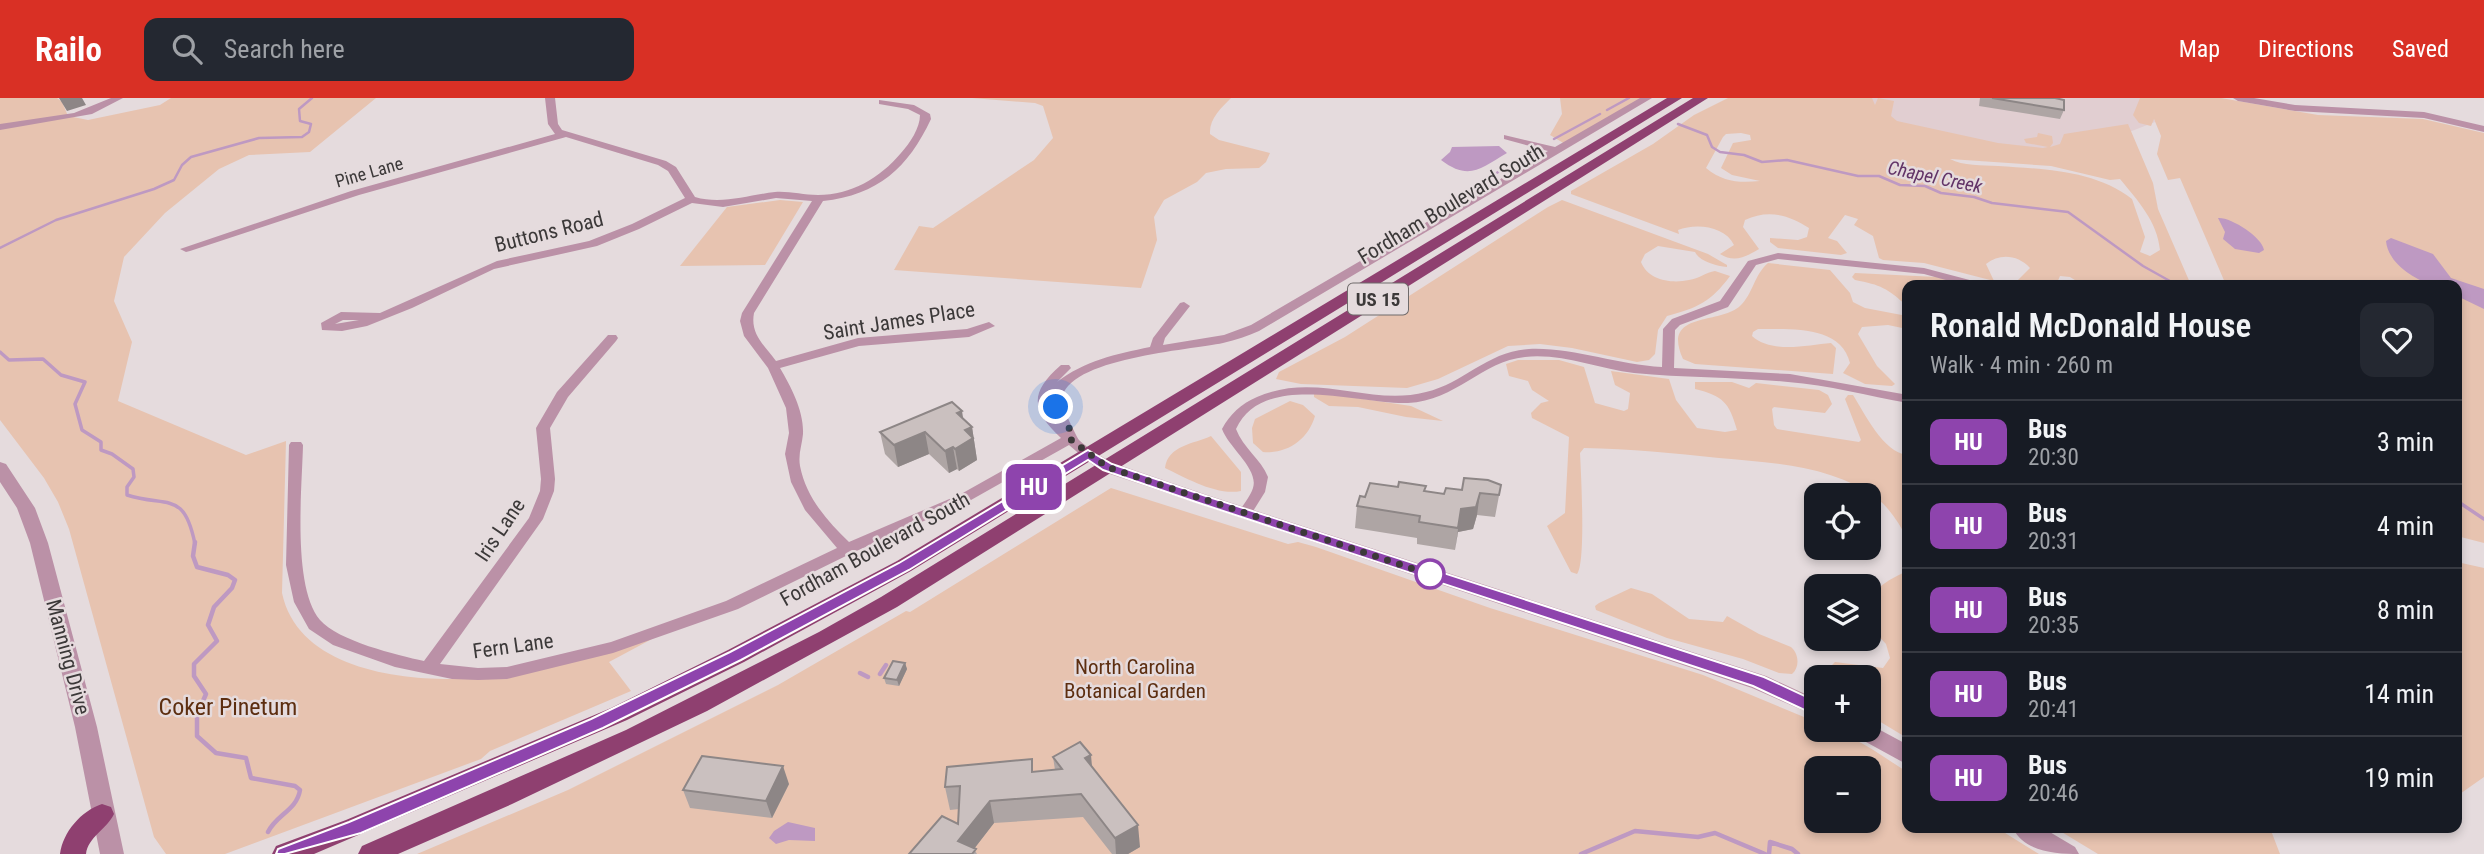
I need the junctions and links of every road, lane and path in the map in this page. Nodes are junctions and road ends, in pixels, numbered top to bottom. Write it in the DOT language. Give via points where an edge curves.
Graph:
graph roads {
  1 [pos="118,98"];
  2 [pos="550,98"];
  3 [pos="1647,98"];
  4 [pos="1705,98"];
  5 [pos="2238,98"];
  6 [pos="882,102"];
  7 [pos="1682,102"];
  8 [pos="2281,102"];
  9 [pos="0,127"];
  10 [pos="2484,129"];
  11 [pos="563,135"];
  12 [pos="1507,137"];
  13 [pos="1556,150"];
  14 [pos="819,198"];
  15 [pos="691,199"];
  16 [pos="186,249"];
  17 [pos="1958,280"];
  18 [pos="1184,306"];
  19 [pos="377,317"];
  20 [pos="989,326"];
  21 [pos="612,338"];
  22 [pos="1155,351"];
  23 [pos="773,366"];
  24 [pos="1668,371"];
  25 [pos="1902,398"];
  26 [pos="1070,439"];
  27 [pos="296,445"];
  28 [pos="1088,454"];
  29 [pos="1107,467"];
  30 [pos="0,468"];
  31 [pos="1245,513"];
  32 [pos="847,549"];
  33 [pos="429,667"];
  34 [pos="1804,703"];
  35 [pos="1881,740"];
  36 [pos="1902,753"];
  37 [pos="102,814"];
  38 [pos="2032,833"];
  39 [pos="73,854"];
  40 [pos="112,854"];
  41 [pos="285,854"];
  42 [pos="371,854"];
  43 [pos="2067,854"];
  1 -- 9 [label="street" via="83,115"];
  2 -- 11 [label="street" via="552,124"];
  3 -- 13 [label="street"];
  4 -- 7 [label="highway"];
  5 -- 8 [label="street"];
  6 -- 14 [label="street" via="925,114 918,137 884,178 859,191"];
  7 -- 28 [label="highway, Fordham Boulevard South / US 15"];
  7 -- 29 [label="highway, Fordham Boulevard South / US 15"];
  8 -- 10 [label="street" via="2412,114"];
  11 -- 15 [label="street" via="662,163 672,169"];
  11 -- 16 [label="street, Pine Lane" via="355,193"];
  12 -- 13 [label="street"];
  13 -- 22 [label="street" via="1255,328 1220,340"];
  14 -- 15 [label="street" via="777,195 712,204"];
  14 -- 23 [label="street" via="746,320 748,334"];
  15 -- 19 [label="street, Buttons Road" via="598,242 502,262"];
  17 -- 24 [label="street" via="1924,271 1789,256 1763,258 1743,273 1724,304 1669,329"];
  18 -- 22 [label="street" via="1159,338"];
  20 -- 23 [label="street, Saint James Place" via="969,333 858,342"];
  21 -- 33 [label="street, Iris Lane" via="562,395 543,428 547,491 536,519"];
  22 -- 26 [label="street" via="1088,358 1053,378 1044,392 1043,408 1056,429"];
  23 -- 32 [label="street" via="794,415 792,454 800,490 827,530"];
  24 -- 25 [label="street" via="1790,378"];
  24 -- 31 [label="street" via="1529,352 1502,356 1441,394 1426,398 1297,388 1275,394 1247,407 1229,429 1236,447 1262,476"];
  26 -- 28 [label="street"];
  26 -- 32 [label="street, Fern Lane" via="966,497"];
  27 -- 33 [label="street, Fern Lane" via="294,565 302,602 315,625 365,651"];
  28 -- 29 [label="street"];
  28 -- 41 [label="highway, Fordham Boulevard South / US 15" via="904,566 724,662 595,725"];
  29 -- 31 [label="street"];
  29 -- 42 [label="highway, Fordham Boulevard South / US 15" via="791,659 567,770"];
  30 -- 37 [label="street, Manning Drive" via="26,508 39,543 86,727"];
  31 -- 34 [label="street" via="1746,677"];
  32 -- 33 [label="street, Fern Lane" via="732,605 613,647 507,673 452,673"];
  35 -- 36 [label="street"];
  37 -- 39 [label="highway" via="73,843"];
  37 -- 40 [label="street, Manning Drive"];
  38 -- 43 [label="street"];
}
